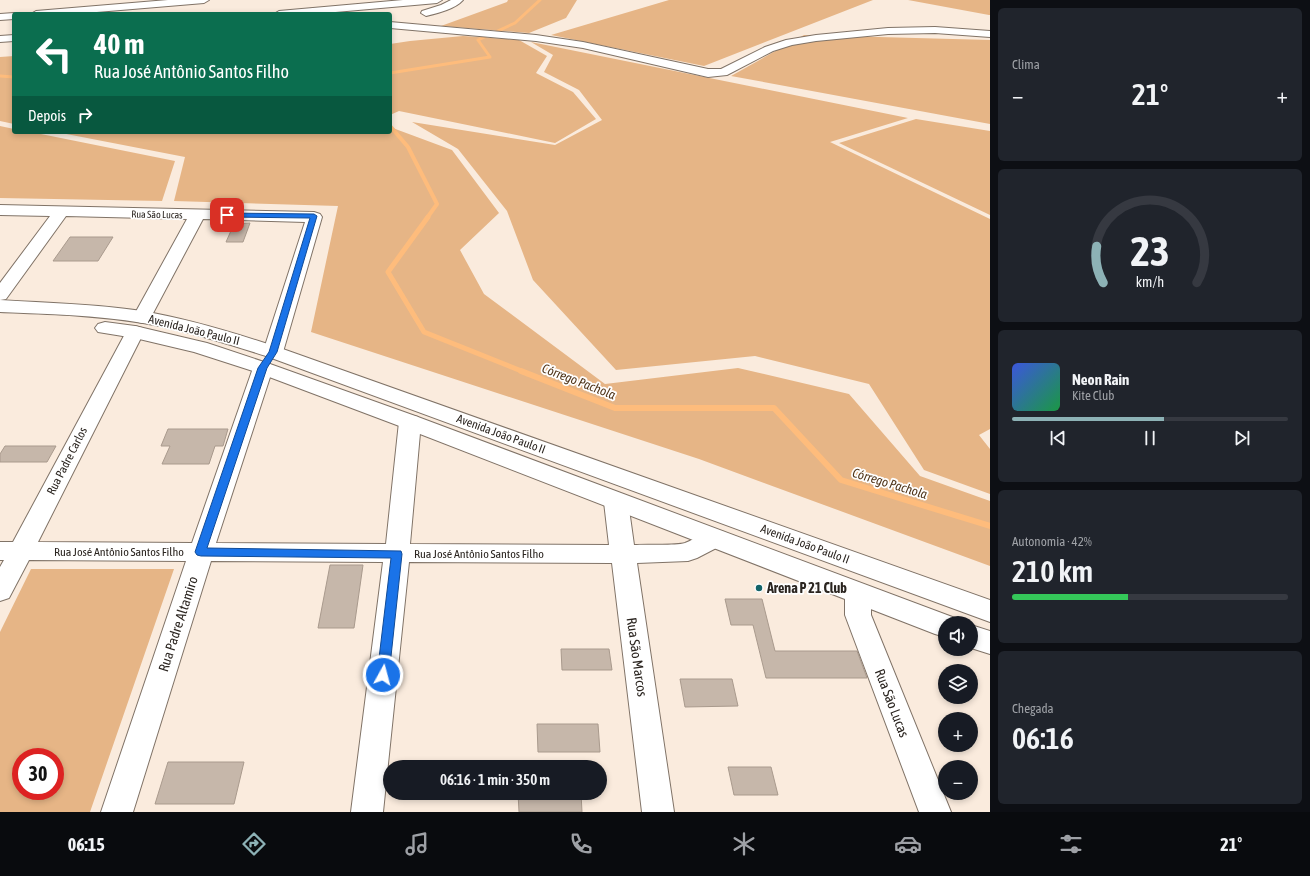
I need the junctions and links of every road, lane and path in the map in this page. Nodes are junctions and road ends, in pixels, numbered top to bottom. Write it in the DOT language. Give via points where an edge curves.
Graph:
graph roads {
  1 [pos="204,0"];
  2 [pos="437,0"];
  3 [pos="458,0"];
  4 [pos="175,1"];
  5 [pos="57,12"];
  6 [pos="178,12"];
  7 [pos="302,12"];
  8 [pos="12,16"];
  9 [pos="0,17"];
  10 [pos="392,21"];
  11 [pos="392,25"];
  12 [pos="990,34"];
  13 [pos="12,38"];
  14 [pos="0,39"];
  15 [pos="0,210"];
  16 [pos="61,212"];
  17 [pos="198,214"];
  18 [pos="314,216"];
  19 [pos="0,295"];
  20 [pos="0,306"];
  21 [pos="0,319"];
  22 [pos="138,324"];
  23 [pos="268,360"];
  24 [pos="410,422"];
  25 [pos="616,502"];
  26 [pos="728,516"];
  27 [pos="715,538"];
  28 [pos="10,551"];
  29 [pos="201,552"];
  30 [pos="397,554"];
  31 [pos="624,554"];
  32 [pos="0,591"];
  33 [pos="858,593"];
  34 [pos="990,611"];
  35 [pos="938,623"];
  36 [pos="978,639"];
  37 [pos="990,643"];
  38 [pos="117,812"];
  39 [pos="367,812"];
  40 [pos="658,812"];
  41 [pos="935,812"];
  1 -- 4 [label="street"];
  2 -- 7 [label="street"];
  3 -- 10 [label="street" via="445,7"];
  4 -- 5 [label="street"];
  4 -- 6 [label="street"];
  8 -- 9 [label="street"];
  11 -- 12 [label="street" via="536,38 583,45 708,73 723,72 769,49 790,42 816,38 888,31 935,30"];
  13 -- 14 [label="street"];
  15 -- 16 [label="street, Rua São Lucas"];
  16 -- 17 [label="street, Rua São Lucas"];
  16 -- 19 [label="street"];
  17 -- 18 [label="street, Rua São Lucas"];
  17 -- 22 [label="street, Rua Padre Carlos"];
  18 -- 23 [label="street, Rua Padre Altamiro"];
  20 -- 22 [label="street, Avenida João Paulo II" via="70,310"];
  21 -- 22 [label="street, Avenida João Paulo II"];
  22 -- 23 [label="street, Avenida João Paulo II" via="200,347"];
  22 -- 28 [label="street, Rua Padre Carlos"];
  23 -- 24 [label="street, Avenida João Paulo II"];
  23 -- 26 [label="street, Avenida João Paulo II"];
  23 -- 29 [label="street, Rua Padre Altamiro"];
  24 -- 25 [label="street, Avenida João Paulo II"];
  24 -- 30 [label="street"];
  25 -- 27 [label="street, Avenida João Paulo II"];
  25 -- 31 [label="street, Rua São Marcos"];
  26 -- 27 [label="street"];
  26 -- 34 [label="street, Avenida João Paulo II"];
  27 -- 31 [label="street, Rua José Antônio Santos Filho" via="688,552"];
  27 -- 33 [label="street, Avenida João Paulo II"];
  28 -- 29 [label="street, Rua José Antônio Santos Filho"];
  28 -- 32 [label="street, Rua Padre Carlos"];
  29 -- 30 [label="street, Rua José Antônio Santos Filho"];
  29 -- 38 [label="street, Rua Padre Altamiro"];
  30 -- 31 [label="street, Rua José Antônio Santos Filho"];
  30 -- 39 [label="street"];
  31 -- 40 [label="street, Rua São Marcos"];
  33 -- 35 [label="street, Avenida João Paulo II"];
  33 -- 41 [label="street, Rua São Lucas" via="858,615"];
  36 -- 37 [label="street"];
}
